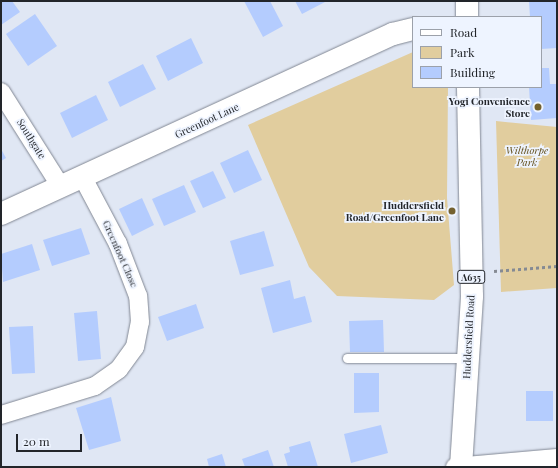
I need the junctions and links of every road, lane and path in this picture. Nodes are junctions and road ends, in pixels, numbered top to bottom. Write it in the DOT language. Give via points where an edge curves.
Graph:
graph roads {
  1 [pos="467,1"];
  2 [pos="467,16"];
  3 [pos="412,29"];
  4 [pos="468,88"];
  5 [pos="1,92"];
  6 [pos="83,178"];
  7 [pos="62,187"];
  8 [pos="1,214"];
  9 [pos="557,266"];
  10 [pos="471,273"];
  11 [pos="347,358"];
  12 [pos="468,358"];
  13 [pos="1,415"];
  14 [pos="557,458"];
  15 [pos="459,466"];
  1 -- 2 [label="main road"];
  3 -- 6 [label="main road, Greenfoot Lane" via="393,34"];
  4 -- 10 [label="main road, Huddersfield Road / A635"];
  5 -- 7 [label="street, Southgate"];
  6 -- 7 [label="main road, Greenfoot Lane"];
  6 -- 13 [label="street, Greenfoot Close" via="118,244 138,296 140,322 135,347 119,369 94,386"];
  7 -- 8 [label="main road, Greenfoot Lane"];
  9 -- 10 [label="path"];
  10 -- 12 [label="main road, Huddersfield Road / A635"];
  11 -- 12 [label="lane"];
  12 -- 15 [label="main road, Huddersfield Road / A635"];
  14 -- 15 [label="street"];
}
